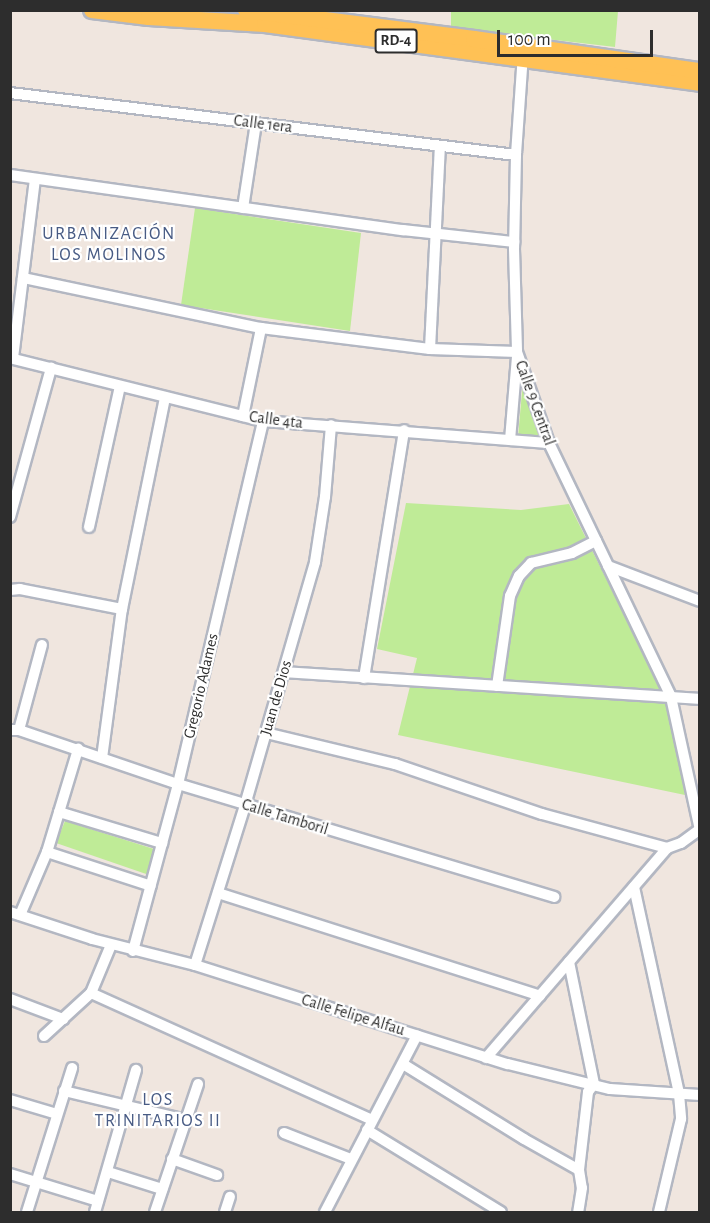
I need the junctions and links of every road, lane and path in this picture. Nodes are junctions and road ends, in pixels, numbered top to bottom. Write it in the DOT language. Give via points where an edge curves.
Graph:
graph roads {
  1 [pos="92,10"];
  2 [pos="258,14"];
  3 [pos="523,52"];
  4 [pos="699,71"];
  5 [pos="699,83"];
  6 [pos="10,93"];
  7 [pos="256,123"];
  8 [pos="440,146"];
  9 [pos="516,155"];
  10 [pos="10,175"];
  11 [pos="36,179"];
  12 [pos="243,208"];
  13 [pos="435,234"];
  14 [pos="514,242"];
  15 [pos="23,278"];
  16 [pos="261,328"];
  17 [pos="430,349"];
  18 [pos="517,352"];
  19 [pos="12,358"];
  20 [pos="51,368"];
  21 [pos="120,386"];
  22 [pos="165,397"];
  23 [pos="243,416"];
  24 [pos="262,420"];
  25 [pos="331,425"];
  26 [pos="404,430"];
  27 [pos="510,440"];
  28 [pos="549,443"];
  29 [pos="10,517"];
  30 [pos="89,527"];
  31 [pos="596,541"];
  32 [pos="608,566"];
  33 [pos="10,590"];
  34 [pos="699,601"];
  35 [pos="122,609"];
  36 [pos="42,645"];
  37 [pos="284,672"];
  38 [pos="364,678"];
  39 [pos="497,686"];
  40 [pos="671,697"];
  41 [pos="699,699"];
  42 [pos="15,730"];
  43 [pos="266,733"];
  44 [pos="78,749"];
  45 [pos="102,758"];
  46 [pos="178,784"];
  47 [pos="245,805"];
  48 [pos="59,812"];
  49 [pos="699,829"];
  50 [pos="162,843"];
  51 [pos="667,848"];
  52 [pos="47,852"];
  53 [pos="151,886"];
  54 [pos="634,887"];
  55 [pos="219,893"];
  56 [pos="554,897"];
  57 [pos="15,913"];
  58 [pos="111,945"];
  59 [pos="133,951"];
  60 [pos="569,962"];
  61 [pos="195,965"];
  62 [pos="91,993"];
  63 [pos="540,996"];
  64 [pos="10,999"];
  65 [pos="63,1019"];
  66 [pos="417,1035"];
  67 [pos="44,1036"];
  68 [pos="486,1058"];
  69 [pos="403,1064"];
  70 [pos="72,1068"];
  71 [pos="136,1070"];
  72 [pos="198,1084"];
  73 [pos="594,1084"];
  74 [pos="64,1091"];
  75 [pos="679,1094"];
  76 [pos="699,1095"];
  77 [pos="10,1100"];
  78 [pos="126,1106"];
  79 [pos="57,1114"];
  80 [pos="186,1120"];
  81 [pos="369,1125"];
  82 [pos="284,1133"];
  83 [pos="172,1159"];
  84 [pos="351,1159"];
  85 [pos="579,1170"];
  86 [pos="108,1172"];
  87 [pos="10,1174"];
  88 [pos="217,1175"];
  89 [pos="36,1181"];
  90 [pos="162,1189"];
  91 [pos="230,1197"];
  92 [pos="98,1201"];
  93 [pos="27,1212"];
  94 [pos="95,1212"];
  95 [pos="155,1212"];
  96 [pos="225,1212"];
  97 [pos="325,1212"];
  98 [pos="501,1212"];
  99 [pos="578,1212"];
  100 [pos="659,1212"];
  1 -- 2 [label="main road, RD-4" via="149,17"];
  2 -- 3 [label="main road, RD-4"];
  3 -- 4 [label="main road, RD-4"];
  3 -- 5 [label="main road, RD-4"];
  3 -- 9 [label="street, Calle 9 Central"];
  6 -- 7 [label="street, Calle 1era"];
  7 -- 8 [label="street, Calle 1era"];
  7 -- 12 [label="street"];
  8 -- 9 [label="street, Calle 1era"];
  8 -- 13 [label="street"];
  9 -- 14 [label="street, Calle 9 Central"];
  10 -- 11 [label="street"];
  11 -- 12 [label="street"];
  11 -- 15 [label="street"];
  12 -- 13 [label="street"];
  13 -- 14 [label="street"];
  13 -- 17 [label="street"];
  14 -- 18 [label="street, Calle 9 Central"];
  15 -- 16 [label="street"];
  15 -- 19 [label="street"];
  16 -- 17 [label="street"];
  16 -- 23 [label="street"];
  17 -- 18 [label="street"];
  18 -- 27 [label="street"];
  18 -- 28 [label="street, Calle 9 Central"];
  19 -- 20 [label="street, Calle 4ta"];
  20 -- 21 [label="street, Calle 4ta"];
  20 -- 29 [label="street"];
  21 -- 22 [label="street, Calle 4ta"];
  21 -- 30 [label="street"];
  22 -- 23 [label="street, Calle 4ta"];
  22 -- 35 [label="street"];
  23 -- 24 [label="street, Calle 4ta"];
  24 -- 25 [label="street, Calle 4ta"];
  24 -- 46 [label="street, Gregorio Adames"];
  25 -- 26 [label="street, Calle 4ta"];
  25 -- 37 [label="street, Juan de Dios" via="315,562"];
  26 -- 27 [label="street, Calle 4ta"];
  26 -- 38 [label="street"];
  27 -- 28 [label="street, Calle 4ta"];
  28 -- 31 [label="street, Calle 9 Central"];
  31 -- 32 [label="street, Calle 9 Central"];
  31 -- 39 [label="street" via="572,553 531,562 519,576 510,596"];
  32 -- 34 [label="street"];
  32 -- 40 [label="street, Calle 9 Central"];
  33 -- 35 [label="street"];
  35 -- 45 [label="street"];
  36 -- 42 [label="street"];
  37 -- 38 [label="street"];
  37 -- 43 [label="street, Juan de Dios"];
  38 -- 39 [label="street"];
  39 -- 40 [label="street"];
  40 -- 41 [label="street"];
  40 -- 49 [label="street, Calle 9 Central"];
  42 -- 44 [label="street, Calle Tamboril"];
  43 -- 47 [label="street, Juan de Dios"];
  43 -- 51 [label="street" via="395,764 542,814"];
  44 -- 45 [label="street, Calle Tamboril"];
  44 -- 48 [label="street"];
  45 -- 46 [label="street, Calle Tamboril"];
  46 -- 47 [label="street, Calle Tamboril"];
  46 -- 50 [label="street, Gregorio Adames"];
  47 -- 55 [label="street, Juan de Dios"];
  47 -- 56 [label="street, Calle Tamboril"];
  48 -- 50 [label="street"];
  48 -- 52 [label="street"];
  49 -- 51 [label="street"];
  50 -- 53 [label="street, Gregorio Adames"];
  51 -- 54 [label="street"];
  52 -- 53 [label="street"];
  52 -- 57 [label="street"];
  53 -- 59 [label="street, Gregorio Adames"];
  54 -- 60 [label="street"];
  54 -- 75 [label="street"];
  55 -- 61 [label="street, Juan de Dios"];
  55 -- 63 [label="street"];
  57 -- 58 [label="street, Calle Felipe Alfau"];
  58 -- 59 [label="street, Calle Felipe Alfau"];
  58 -- 62 [label="street"];
  59 -- 61 [label="street, Calle Felipe Alfau"];
  60 -- 63 [label="street"];
  60 -- 73 [label="street"];
  61 -- 66 [label="street, Calle Felipe Alfau"];
  62 -- 65 [label="street"];
  62 -- 81 [label="street" via="311,1090"];
  63 -- 68 [label="street"];
  64 -- 65 [label="street"];
  65 -- 67 [label="street"];
  66 -- 68 [label="street, Calle Felipe Alfau"];
  66 -- 69 [label="street"];
  68 -- 73 [label="street, Calle Felipe Alfau"];
  69 -- 81 [label="street"];
  69 -- 85 [label="street"];
  70 -- 74 [label="street"];
  71 -- 78 [label="street"];
  72 -- 80 [label="street"];
  73 -- 75 [label="street, Calle Felipe Alfau" via="610,1089"];
  73 -- 85 [label="street" via="588,1092"];
  74 -- 78 [label="street"];
  74 -- 79 [label="street"];
  75 -- 76 [label="street, Calle Felipe Alfau"];
  75 -- 100 [label="street" via="681,1119"];
  77 -- 79 [label="street"];
  78 -- 80 [label="street"];
  78 -- 86 [label="street"];
  79 -- 89 [label="street"];
  80 -- 83 [label="street"];
  81 -- 84 [label="street"];
  81 -- 98 [label="street"];
  82 -- 84 [label="street"];
  83 -- 88 [label="street"];
  83 -- 90 [label="street"];
  84 -- 97 [label="street"];
  85 -- 99 [label="street" via="582,1188"];
  86 -- 90 [label="street"];
  86 -- 92 [label="street"];
  87 -- 89 [label="street"];
  89 -- 92 [label="street"];
  89 -- 93 [label="street"];
  90 -- 95 [label="street"];
  91 -- 96 [label="street"];
  92 -- 94 [label="street"];
}
